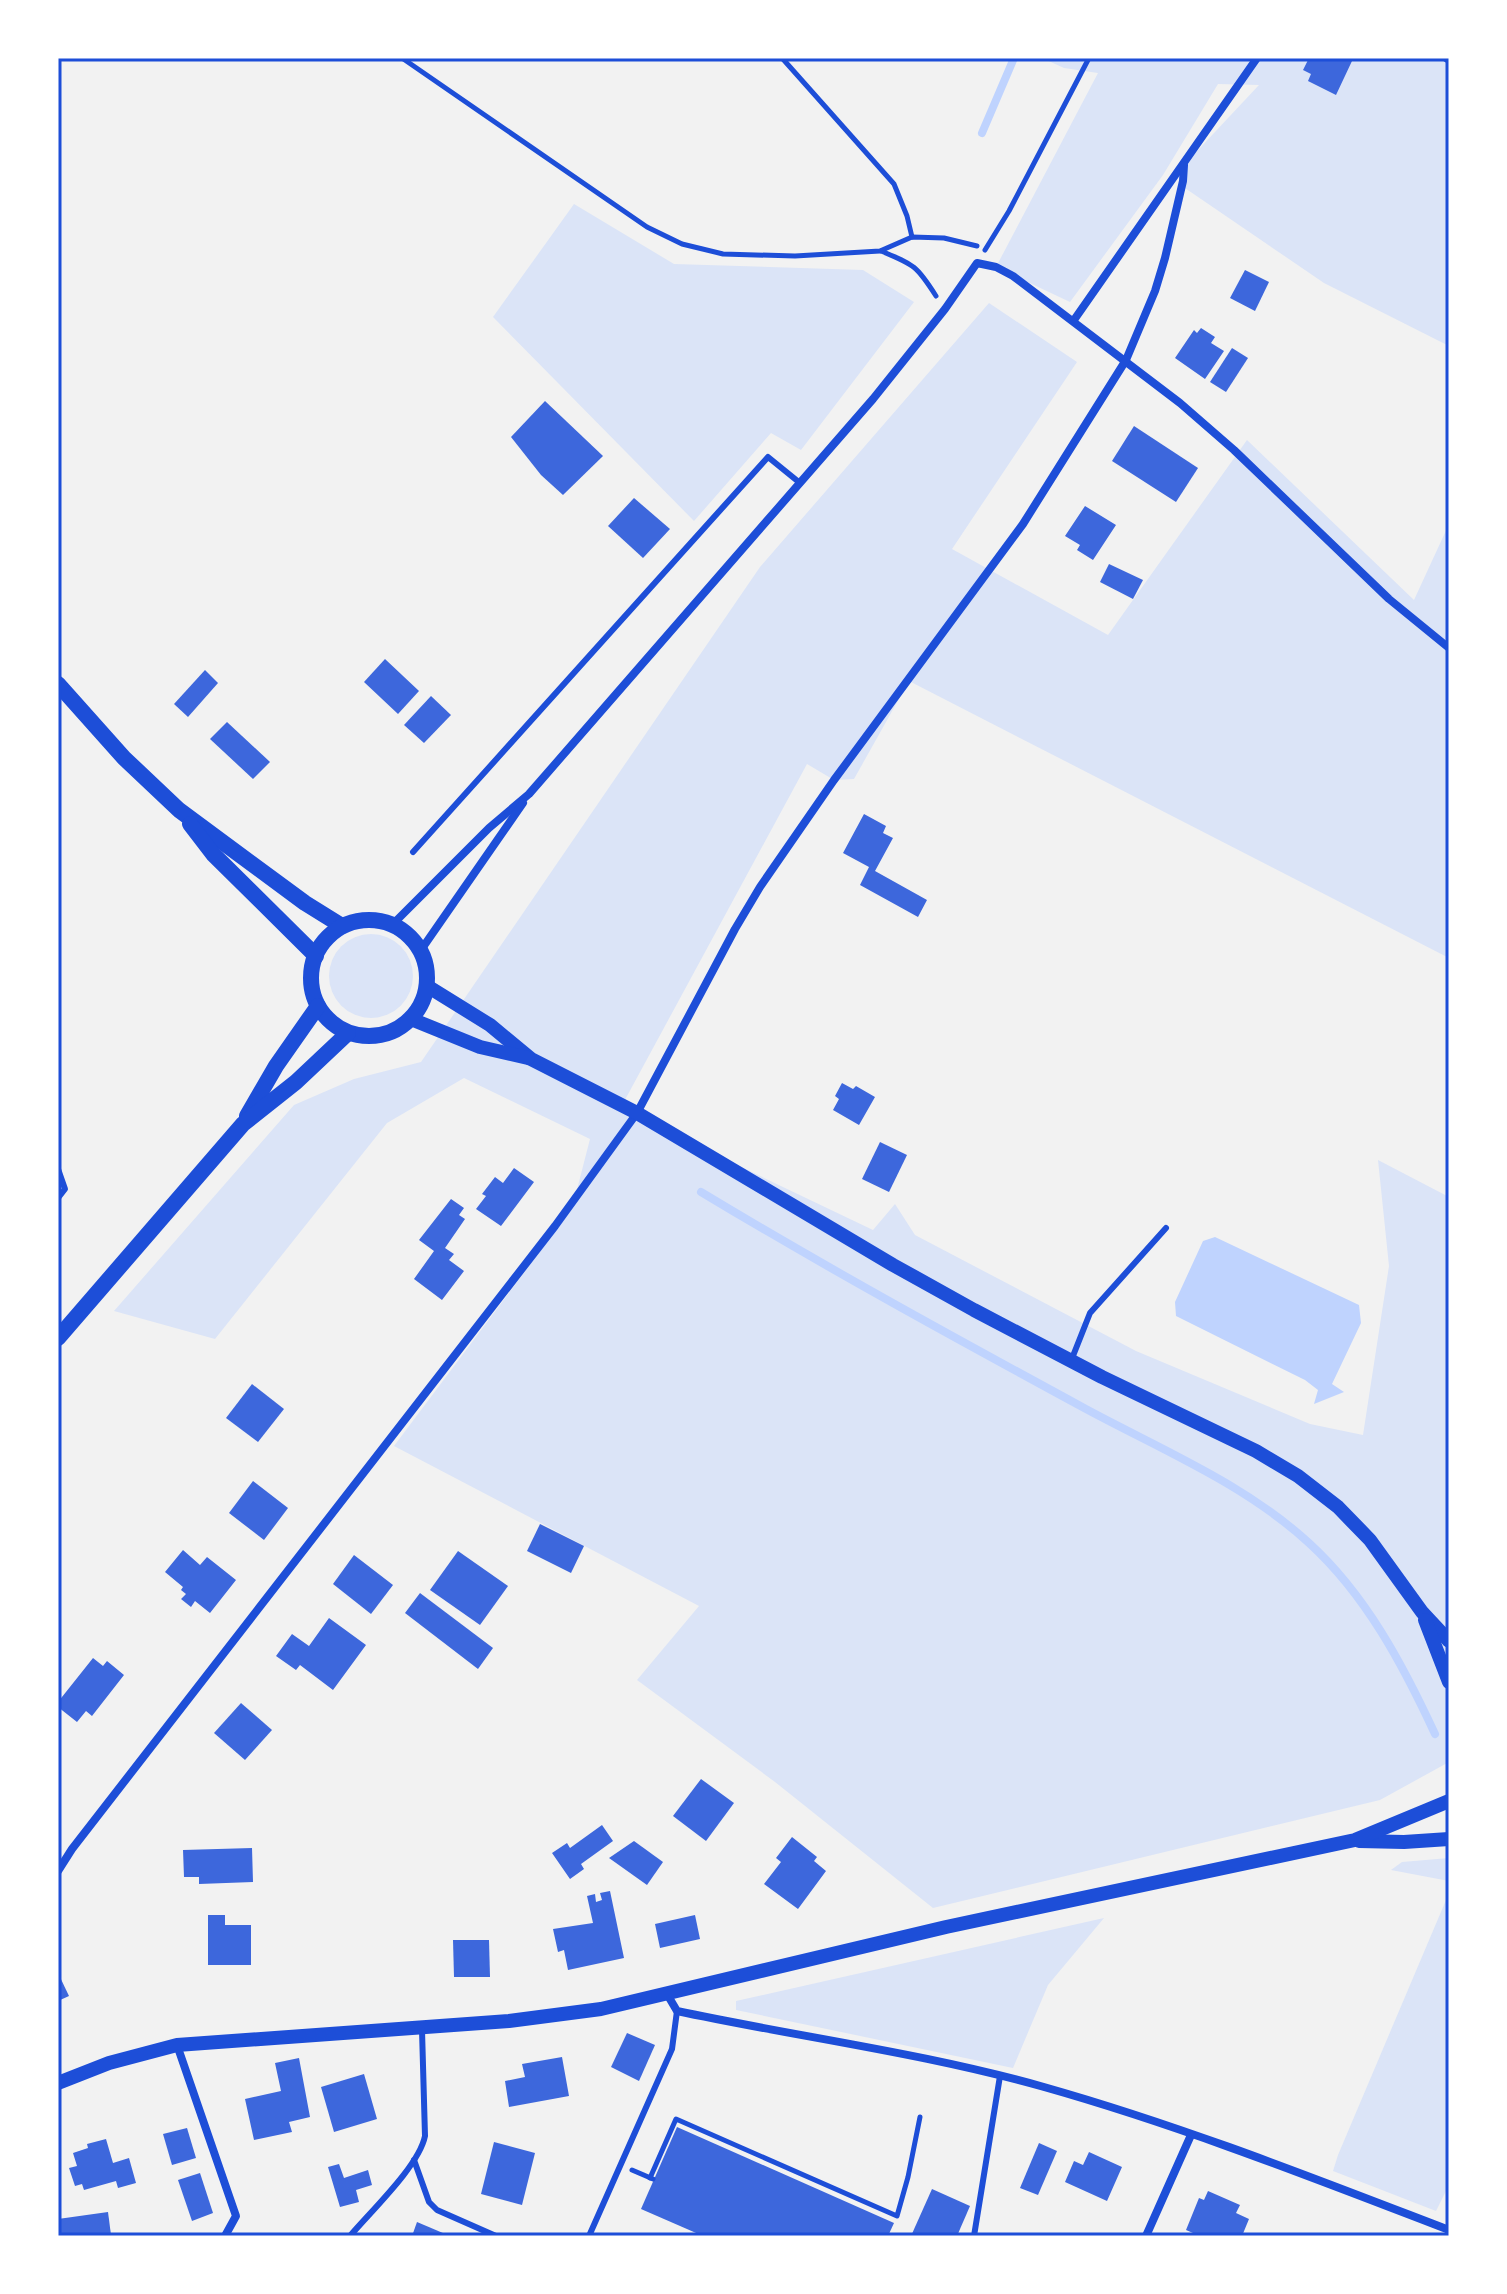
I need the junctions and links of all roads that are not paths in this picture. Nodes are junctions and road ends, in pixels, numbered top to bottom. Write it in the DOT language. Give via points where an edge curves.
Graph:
graph roads {
  1 [pos="1257,58"];
  2 [pos="1184,165"];
  3 [pos="1074,320"];
  4 [pos="1126,360"];
  5 [pos="800,483"];
  6 [pos="1449,648"];
  7 [pos="58,684"];
  8 [pos="529,794"];
  9 [pos="218,848"];
  10 [pos="413,852"];
  11 [pos="393,924"];
  12 [pos="342,926"];
  13 [pos="421,950"];
  14 [pos="316,956"];
  15 [pos="427,986"];
  16 [pos="318,1006"];
  17 [pos="411,1019"];
  18 [pos="348,1033"];
  19 [pos="531,1059"];
  20 [pos="637,1113"];
  21 [pos="243,1124"];
  22 [pos="58,1169"];
  23 [pos="58,1198"];
  24 [pos="1166,1228"];
  25 [pos="58,1338"];
  26 [pos="1071,1361"];
  27 [pos="1422,1612"];
  28 [pos="1449,1641"];
  29 [pos="1449,1682"];
  30 [pos="1449,1801"];
  31 [pos="1449,1839"];
  32 [pos="1355,1840"];
  33 [pos="58,1871"];
  34 [pos="667,1994"];
  35 [pos="677,2011"];
  36 [pos="422,2026"];
  37 [pos="177,2045"];
  38 [pos="1000,2076"];
  39 [pos="58,2083"];
  40 [pos="1191,2135"];
  41 [pos="414,2160"];
  42 [pos="1449,2230"];
  43 [pos="225,2236"];
  44 [pos="350,2236"];
  45 [pos="496,2236"];
  46 [pos="589,2236"];
  47 [pos="974,2236"];
  48 [pos="1146,2236"];
  1 -- 2 [label="street"];
  2 -- 3 [label="street"];
  2 -- 4 [label="street" via="1162,269"];
  3 -- 4 [label="street"];
  3 -- 5 [label="street" via="1013,276 977,263 873,399"];
  4 -- 6 [label="street" via="1234,450 1389,599"];
  4 -- 20 [label="street" via="1023,524 760,887"];
  5 -- 8 [label="street"];
  5 -- 10 [label="lane" via="768,457"];
  7 -- 9 [label="main road" via="124,758"];
  8 -- 11 [label="street"];
  8 -- 13 [label="street"];
  9 -- 12 [label="main road"];
  9 -- 14 [label="main road"];
  11 -- 12 [label="main road" via="367,919"];
  11 -- 13 [label="main road"];
  12 -- 14 [label="main road"];
  13 -- 15 [label="main road"];
  14 -- 16 [label="main road" via="311,976"];
  15 -- 17 [label="main road"];
  15 -- 19 [label="street" via="490,1025"];
  16 -- 18 [label="main road"];
  16 -- 21 [label="main road"];
  17 -- 18 [label="main road" via="377,1036"];
  17 -- 19 [label="street" via="480,1047"];
  18 -- 21 [label="main road"];
  19 -- 20 [label="street"];
  20 -- 26 [label="street" via="893,1265"];
  20 -- 33 [label="street"];
  21 -- 25 [label="main road"];
  22 -- 23 [label="lane" via="65,1189"];
  24 -- 26 [label="lane" via="1090,1313"];
  26 -- 27 [label="street" via="1298,1476 1370,1540"];
  27 -- 28 [label="street"];
  27 -- 29 [label="street"];
  30 -- 32 [label="street"];
  31 -- 32 [label="street"];
  32 -- 34 [label="street" via="946,1927"];
  34 -- 35 [label="street"];
  34 -- 36 [label="street" via="601,2009"];
  35 -- 38 [label="street"];
  35 -- 46 [label="lane" via="672,2049"];
  36 -- 37 [label="street"];
  36 -- 41 [label="lane" via="425,2136"];
  37 -- 39 [label="street"];
  37 -- 43 [label="street" via="236,2216"];
  38 -- 40 [label="street"];
  38 -- 47 [label="lane"];
  40 -- 42 [label="street"];
  40 -- 48 [label="street"];
  41 -- 44 [label="lane"];
  41 -- 45 [label="lane" via="437,2210"];
}
